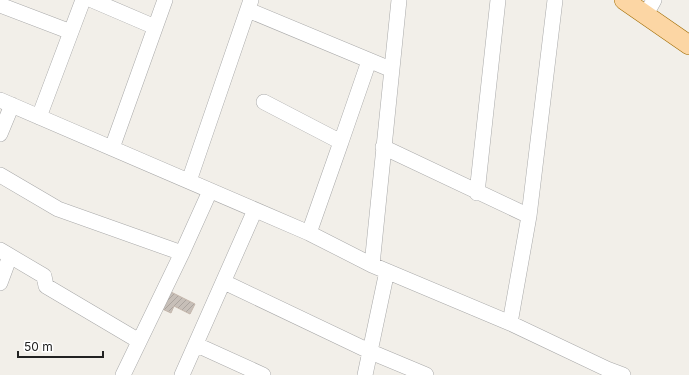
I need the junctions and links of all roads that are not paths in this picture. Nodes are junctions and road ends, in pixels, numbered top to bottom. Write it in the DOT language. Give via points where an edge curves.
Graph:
graph roads {
  1 [pos="83,0"];
  2 [pos="92,0"];
  3 [pos="165,0"];
  4 [pos="399,0"];
  5 [pos="498,0"];
  6 [pos="555,0"];
  7 [pos="624,0"];
  8 [pos="0,5"];
  9 [pos="249,5"];
  10 [pos="649,8"];
  11 [pos="155,27"];
  12 [pos="71,32"];
  13 [pos="689,46"];
  14 [pos="369,61"];
  15 [pos="390,69"];
  16 [pos="6,102"];
  17 [pos="264,102"];
  18 [pos="39,117"];
  19 [pos="0,134"];
  20 [pos="341,142"];
  21 [pos="383,147"];
  22 [pos="112,148"];
  23 [pos="0,175"];
  24 [pos="189,181"];
  25 [pos="210,191"];
  26 [pos="477,193"];
  27 [pos="255,210"];
  28 [pos="529,216"];
  29 [pos="309,233"];
  30 [pos="5,253"];
  31 [pos="182,253"];
  32 [pos="372,265"];
  33 [pos="387,271"];
  34 [pos="224,282"];
  35 [pos="0,283"];
  36 [pos="510,322"];
  37 [pos="138,341"];
  38 [pos="196,345"];
  39 [pos="371,352"];
  40 [pos="240,371"];
  41 [pos="606,372"];
  42 [pos="123,375"];
  43 [pos="182,375"];
  44 [pos="263,375"];
  45 [pos="364,375"];
  46 [pos="426,375"];
  47 [pos="623,375"];
  1 -- 12 [label="street"];
  2 -- 11 [label="street"];
  3 -- 11 [label="street"];
  4 -- 15 [label="street"];
  5 -- 26 [label="street"];
  6 -- 28 [label="street"];
  7 -- 10 [label="main road"];
  8 -- 12 [label="street"];
  9 -- 14 [label="street"];
  9 -- 24 [label="street"];
  10 -- 13 [label="main road"];
  11 -- 22 [label="street"];
  12 -- 18 [label="street"];
  14 -- 15 [label="street"];
  14 -- 20 [label="street"];
  15 -- 21 [label="street"];
  16 -- 18 [label="street"];
  16 -- 19 [label="street"];
  17 -- 20 [label="street"];
  18 -- 22 [label="street"];
  20 -- 29 [label="street"];
  21 -- 26 [label="street"];
  21 -- 32 [label="street"];
  22 -- 24 [label="street"];
  23 -- 31 [label="street" via="58,209"];
  24 -- 25 [label="street"];
  25 -- 27 [label="street"];
  25 -- 31 [label="street"];
  26 -- 28 [label="street"];
  27 -- 29 [label="street"];
  27 -- 34 [label="street"];
  28 -- 36 [label="street"];
  29 -- 32 [label="street"];
  30 -- 35 [label="street"];
  30 -- 37 [label="street" via="44,276 46,286"];
  31 -- 37 [label="street"];
  32 -- 33 [label="street"];
  33 -- 36 [label="street"];
  33 -- 39 [label="street"];
  34 -- 38 [label="street"];
  34 -- 39 [label="street"];
  36 -- 41 [label="street"];
  37 -- 42 [label="street"];
  38 -- 40 [label="street"];
  38 -- 43 [label="street"];
  39 -- 45 [label="street"];
  39 -- 46 [label="street"];
  40 -- 44 [label="street"];
  41 -- 47 [label="street"];
}
